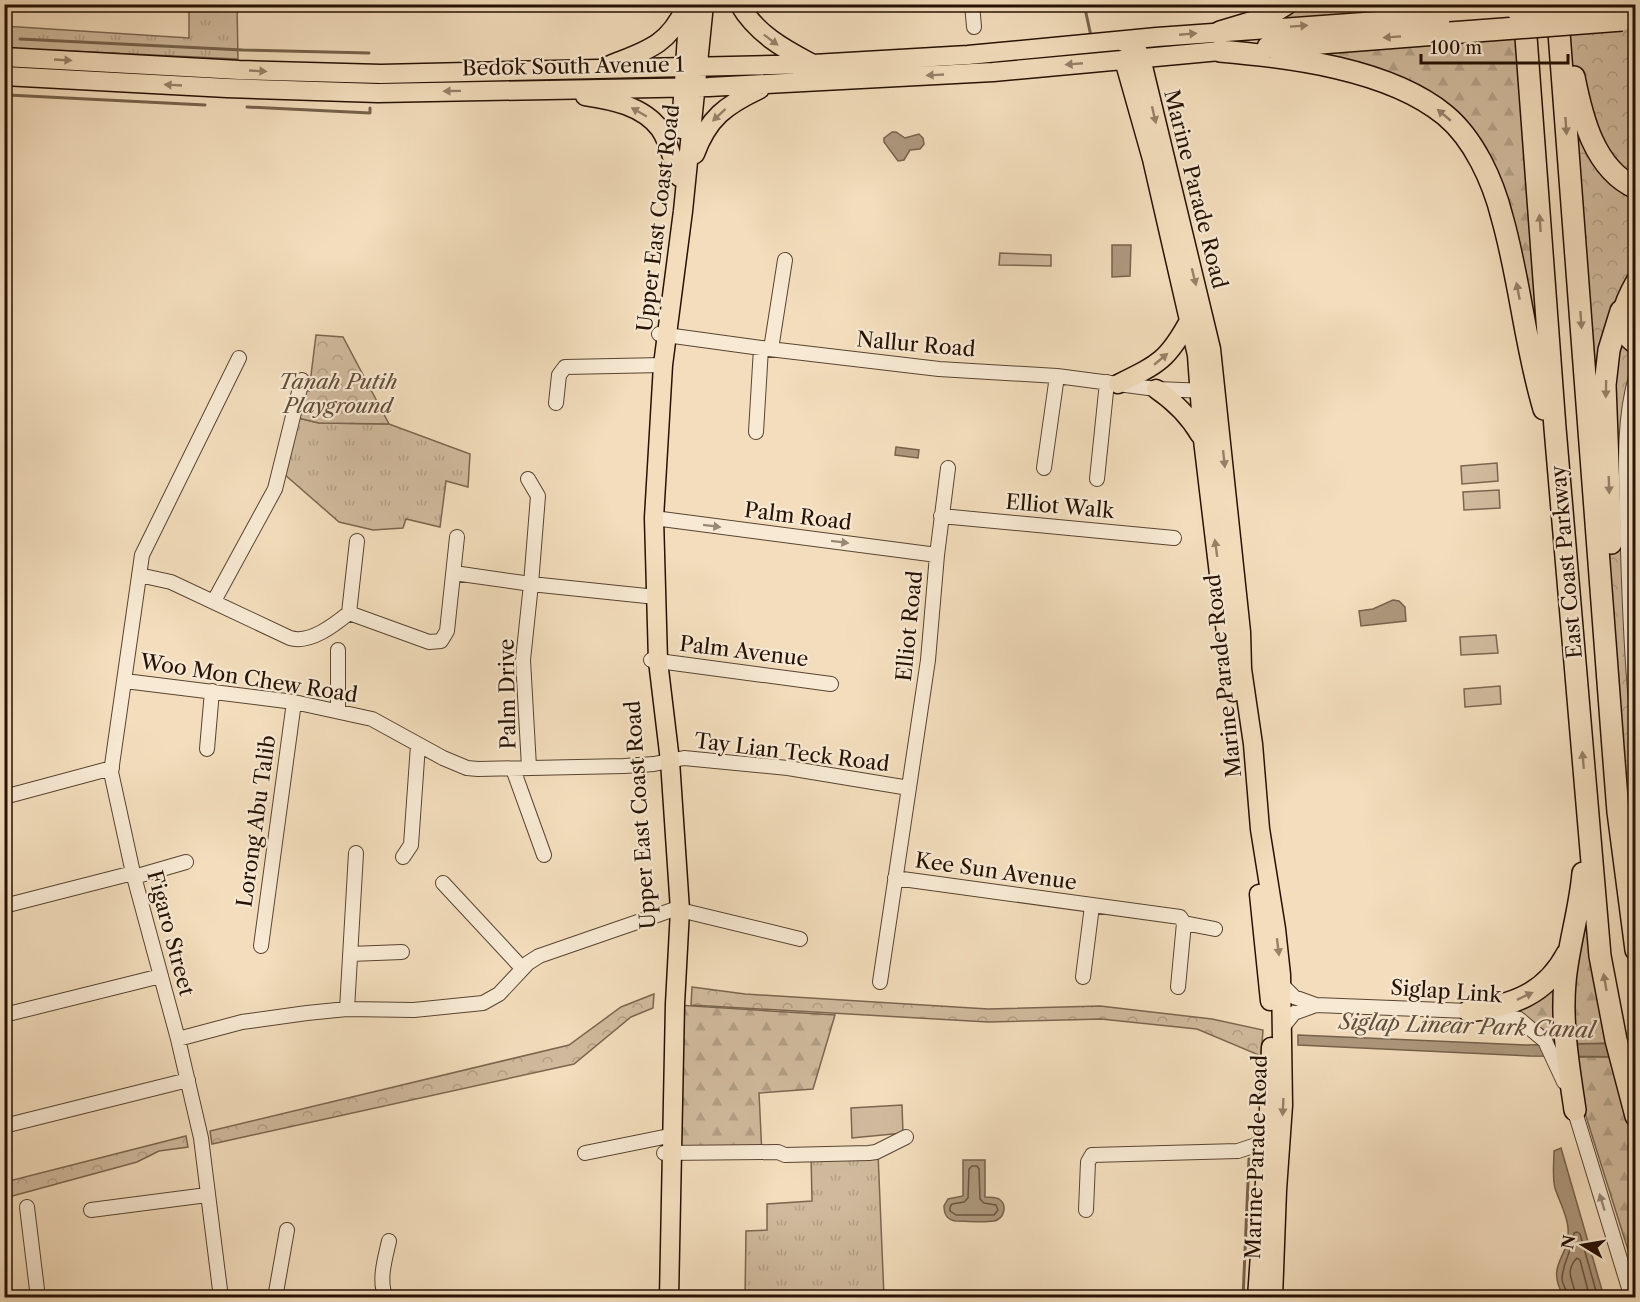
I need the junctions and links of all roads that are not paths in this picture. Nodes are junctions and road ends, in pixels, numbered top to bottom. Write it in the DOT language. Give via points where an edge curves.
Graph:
graph roads {
  1 [pos="688,4"];
  2 [pos="704,4"];
  3 [pos="739,4"];
  4 [pos="972,4"];
  5 [pos="1286,4"];
  6 [pos="1410,4"];
  7 [pos="1557,4"];
  8 [pos="1565,4"];
  9 [pos="1522,7"];
  10 [pos="1626,15"];
  11 [pos="1450,24"];
  12 [pos="974,27"];
  13 [pos="1121,41"];
  14 [pos="1220,41"];
  15 [pos="4,57"];
  16 [pos="1133,59"];
  17 [pos="813,64"];
  18 [pos="690,67"];
  19 [pos="600,69"];
  20 [pos="5,77"];
  21 [pos="768,85"];
  22 [pos="689,87"];
  23 [pos="527,90"];
  24 [pos="679,177"];
  25 [pos="1635,188"];
  26 [pos="683,211"];
  27 [pos="673,253"];
  28 [pos="785,260"];
  29 [pos="1635,280"];
  30 [pos="1621,311"];
  31 [pos="1190,319"];
  32 [pos="663,334"];
  33 [pos="1635,345"];
  34 [pos="766,348"];
  35 [pos="239,358"];
  36 [pos="659,365"];
  37 [pos="1057,376"];
  38 [pos="1635,377"];
  39 [pos="302,380"];
  40 [pos="1112,383"];
  41 [pos="1156,389"];
  42 [pos="1208,391"];
  43 [pos="556,403"];
  44 [pos="1555,428"];
  45 [pos="756,432"];
  46 [pos="1203,440"];
  47 [pos="948,468"];
  48 [pos="1044,468"];
  49 [pos="528,479"];
  50 [pos="1097,479"];
  51 [pos="941,516"];
  52 [pos="654,518"];
  53 [pos="457,537"];
  54 [pos="1174,538"];
  55 [pos="357,541"];
  56 [pos="937,555"];
  57 [pos="454,573"];
  58 [pos="139,575"];
  59 [pos="531,584"];
  60 [pos="652,597"];
  61 [pos="214,601"];
  62 [pos="349,613"];
  63 [pos="338,650"];
  64 [pos="654,661"];
  65 [pos="124,681"];
  66 [pos="831,684"];
  67 [pos="212,692"];
  68 [pos="1635,701"];
  69 [pos="294,702"];
  70 [pos="338,711"];
  71 [pos="418,745"];
  72 [pos="1613,748"];
  73 [pos="207,749"];
  74 [pos="666,762"];
  75 [pos="529,767"];
  76 [pos="112,768"];
  77 [pos="513,769"];
  78 [pos="909,788"];
  79 [pos="4,796"];
  80 [pos="1588,818"];
  81 [pos="356,853"];
  82 [pos="544,855"];
  83 [pos="403,857"];
  84 [pos="186,862"];
  85 [pos="134,875"];
  86 [pos="895,878"];
  87 [pos="443,883"];
  88 [pos="4,906"];
  89 [pos="1092,906"];
  90 [pos="676,910"];
  91 [pos="1184,923"];
  92 [pos="1215,929"];
  93 [pos="800,939"];
  94 [pos="261,946"];
  95 [pos="1572,946"];
  96 [pos="1635,950"];
  97 [pos="402,952"];
  98 [pos="350,954"];
  99 [pos="522,968"];
  100 [pos="161,976"];
  101 [pos="1083,977"];
  102 [pos="880,982"];
  103 [pos="1281,984"];
  104 [pos="1178,987"];
  105 [pos="1316,1005"];
  106 [pos="346,1009"];
  107 [pos="1469,1011"];
  108 [pos="4,1015"];
  109 [pos="1282,1028"];
  110 [pos="178,1040"];
  111 [pos="1564,1065"];
  112 [pos="188,1080"];
  113 [pos="1575,1110"];
  114 [pos="1635,1116"];
  115 [pos="4,1126"];
  116 [pos="1268,1138"];
  117 [pos="901,1140"];
  118 [pos="669,1148"];
  119 [pos="1238,1151"];
  120 [pos="585,1153"];
  121 [pos="1266,1166"];
  122 [pos="207,1195"];
  123 [pos="27,1207"];
  124 [pos="91,1210"];
  125 [pos="1086,1210"];
  126 [pos="287,1230"];
  127 [pos="389,1242"];
  128 [pos="38,1298"];
  129 [pos="221,1298"];
  130 [pos="275,1298"];
  131 [pos="386,1298"];
  132 [pos="661,1298"];
  133 [pos="669,1298"];
  134 [pos="1257,1298"];
  135 [pos="1273,1298"];
  136 [pos="1632,1298"];
  1 -- 18 [label="main road, Upper East Coast Road"];
  1 -- 19 [label="main road" via="665,39"];
  2 -- 18 [label="main road, Upper East Coast Road"];
  3 -- 17 [label="main road, one-way" via="762,33"];
  4 -- 12 [label="street"];
  5 -- 14 [label="highway"];
  6 -- 11 [label="highway"];
  7 -- 72 [label="highway, East Coast Parkway, one-way"];
  8 -- 25 [label="highway" via="1572,68 1589,133 1612,171"];
  44 -- 9 [label="highway, East Coast Parkway, one-way"];
  10 -- 11 [label="highway, bridge"];
  11 -- 14 [label="highway"];
  13 -- 14 [label="main road, Bedok South Avenue 1, one-way"];
  13 -- 16 [label="main road" via="1134,45"];
  13 -- 17 [label="main road, Bedok South Avenue 1"];
  14 -- 16 [label="main road, Bedok South Avenue 1"];
  44 -- 14 [label="highway, one-way" via="1540,396 1499,205 1476,155 1454,124 1419,98 1367,77"];
  15 -- 19 [label="main road, Bedok South Avenue 1, one-way" via="369,74"];
  16 -- 21 [label="main road, Bedok South Avenue 1, one-way" via="993,72"];
  16 -- 31 [label="main road, Marine Parade Road"];
  16 -- 42 [label="main road, Marine Parade Road, one-way" via="1203,314"];
  17 -- 18 [label="main road, Bedok South Avenue 1"];
  18 -- 19 [label="main road, Bedok South Avenue 1"];
  18 -- 22 [label="main road, Upper East Coast Road"];
  23 -- 20 [label="main road, Bedok South Avenue 1, one-way" via="378,93"];
  21 -- 22 [label="main road, Bedok South Avenue 1"];
  21 -- 26 [label="main road, one-way" via="734,101 711,122 692,164"];
  22 -- 23 [label="main road, Bedok South Avenue 1"];
  22 -- 24 [label="main road, Upper East Coast Road"];
  22 -- 26 [label="main road, Upper East Coast Road"];
  24 -- 23 [label="main road, one-way" via="662,131 636,108 599,98"];
  24 -- 27 [label="main road, Upper East Coast Road"];
  26 -- 27 [label="main road, Upper East Coast Road"];
  27 -- 32 [label="main road, Upper East Coast Road"];
  28 -- 34 [label="street"];
  29 -- 30 [label="main road"];
  30 -- 33 [label="main road" via="1624,334"];
  30 -- 72 [label="highway, one-way" via="1609,350 1605,393 1615,653"];
  40 -- 31 [label="main road, one-way" via="1158,364 1177,344"];
  31 -- 42 [label="main road, Marine Parade Road"];
  32 -- 34 [label="street, Nallur Road"];
  32 -- 36 [label="main road, Upper East Coast Road"];
  34 -- 37 [label="street, Nallur Road" via="939,369"];
  34 -- 45 [label="street"];
  35 -- 58 [label="street, Woo Mon Chew Road" via="142,555"];
  36 -- 43 [label="street" via="565,368 559,375"];
  36 -- 52 [label="main road, Upper East Coast Road"];
  36 -- 60 [label="main road, Upper East Coast Road" via="646,517"];
  37 -- 40 [label="street, Nallur Road"];
  37 -- 48 [label="street"];
  38 -- 68 [label="street" via="1628,423 1627,493"];
  39 -- 61 [label="street" via="275,489"];
  40 -- 41 [label="street, Nallur Road"];
  40 -- 50 [label="street"];
  41 -- 42 [label="street, Nallur Road"];
  41 -- 46 [label="main road" via="1190,418"];
  42 -- 46 [label="main road, Marine Parade Road"];
  42 -- 103 [label="main road, Marine Parade Road, one-way" via="1241,632 1260,829"];
  80 -- 44 [label="highway, East Coast Parkway, one-way"];
  116 -- 46 [label="main road, Marine Parade Road, one-way" via="1272,1024 1268,976"];
  47 -- 51 [label="street, Elliot Road"];
  49 -- 59 [label="street, Palm Drive" via="538,496"];
  51 -- 54 [label="street, Elliot Walk"];
  51 -- 56 [label="street, Elliot Road"];
  52 -- 56 [label="street, Palm Road, one-way"];
  52 -- 60 [label="main road, Upper East Coast Road"];
  53 -- 57 [label="street"];
  55 -- 62 [label="street"];
  56 -- 78 [label="street, Elliot Road" via="928,660"];
  57 -- 59 [label="street"];
  57 -- 62 [label="street" via="447,631 441,641 429,642"];
  58 -- 61 [label="street" via="171,582"];
  58 -- 65 [label="street, Woo Mon Chew Road"];
  59 -- 60 [label="street"];
  59 -- 75 [label="street, Palm Drive" via="523,660"];
  60 -- 64 [label="main road, Upper East Coast Road"];
  61 -- 62 [label="street" via="295,639 309,638"];
  63 -- 70 [label="street"];
  64 -- 66 [label="street, Palm Avenue"];
  64 -- 74 [label="main road, Upper East Coast Road"];
  65 -- 67 [label="street, Woo Mon Chew Road"];
  65 -- 76 [label="street, Figaro Street"];
  67 -- 69 [label="street, Woo Mon Chew Road"];
  67 -- 73 [label="street"];
  69 -- 70 [label="street, Woo Mon Chew Road"];
  69 -- 94 [label="street, Lorong Abu Talib"];
  70 -- 71 [label="street, Woo Mon Chew Road" via="372,718"];
  71 -- 77 [label="street, Woo Mon Chew Road" via="467,768"];
  71 -- 83 [label="street" via="411,845"];
  72 -- 96 [label="highway, East Coast Parkway"];
  74 -- 75 [label="street, Woo Mon Chew Road"];
  74 -- 78 [label="street, Tay Lian Teck Road" via="684,758 788,768"];
  74 -- 90 [label="main road, Upper East Coast Road"];
  75 -- 77 [label="street, Woo Mon Chew Road"];
  76 -- 79 [label="street"];
  76 -- 85 [label="street, Figaro Street"];
  77 -- 82 [label="street"];
  78 -- 86 [label="street, Elliot Road"];
  80 -- 95 [label="highway"];
  114 -- 80 [label="highway, East Coast Parkway, one-way" via="1600,956"];
  81 -- 98 [label="street"];
  84 -- 85 [label="street"];
  85 -- 88 [label="street"];
  85 -- 100 [label="street, Figaro Street"];
  86 -- 89 [label="street, Kee Sun Avenue"];
  86 -- 102 [label="street, Elliot Road"];
  87 -- 99 [label="street"];
  89 -- 91 [label="street, Kee Sun Avenue" via="1180,917"];
  89 -- 101 [label="street, Kee Sun Avenue"];
  90 -- 93 [label="street, Upper East Coast Road"];
  90 -- 99 [label="street" via="539,956"];
  90 -- 118 [label="main road, Upper East Coast Road"];
  91 -- 92 [label="street, Kee Sun Avenue"];
  91 -- 104 [label="street"];
  107 -- 95 [label="highway, one-way" via="1527,996 1553,975"];
  95 -- 111 [label="highway" via="1564,994"];
  97 -- 98 [label="street"];
  98 -- 106 [label="street"];
  99 -- 106 [label="street" via="496,996 480,1003 414,1010"];
  100 -- 108 [label="street"];
  100 -- 110 [label="street, Figaro Street"];
  103 -- 105 [label="street, Siglap Link" via="1294,997"];
  103 -- 109 [label="main road, Marine Parade Road"];
  105 -- 107 [label="street, Siglap Link"];
  105 -- 109 [label="street, Siglap Link" via="1294,1013"];
  106 -- 110 [label="street" via="242,1022"];
  107 -- 111 [label="street, Siglap Link" via="1519,1019 1545,1041"];
  109 -- 135 [label="main road, Marine Parade Road, one-way" via="1283,1105"];
  110 -- 112 [label="street, Figaro Street"];
  111 -- 113 [label="highway"];
  112 -- 115 [label="street"];
  112 -- 122 [label="street, Figaro Street" via="201,1138"];
  136 -- 113 [label="street, one-way"];
  116 -- 119 [label="street"];
  116 -- 121 [label="main road, Marine Parade Road"];
  117 -- 118 [label="street" via="869,1153 784,1155"];
  118 -- 120 [label="street"];
  118 -- 132 [label="main road, Upper East Coast Road"];
  118 -- 133 [label="main road, Upper East Coast Road"];
  119 -- 121 [label="street"];
  119 -- 125 [label="street" via="1095,1154 1088,1162"];
  121 -- 134 [label="main road, Marine Parade Road"];
  122 -- 124 [label="street"];
  122 -- 129 [label="street, Figaro Street"];
  123 -- 128 [label="street"];
  126 -- 130 [label="street"];
  127 -- 131 [label="street" via="382,1270"];
}
